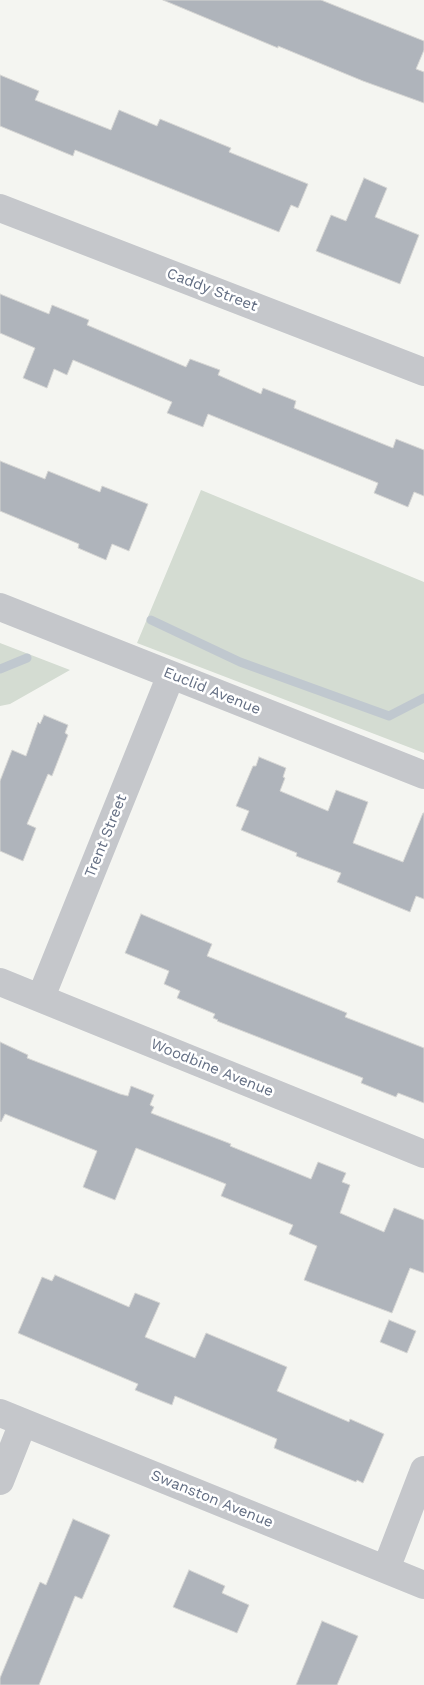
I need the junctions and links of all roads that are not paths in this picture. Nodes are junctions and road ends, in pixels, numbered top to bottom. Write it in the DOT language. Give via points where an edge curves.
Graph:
graph roads {
  1 [pos="0,208"];
  2 [pos="424,372"];
  3 [pos="0,607"];
  4 [pos="171,675"];
  5 [pos="424,775"];
  6 [pos="0,982"];
  7 [pos="41,997"];
  8 [pos="424,1154"];
  9 [pos="12,1418"];
  10 [pos="424,1470"];
  11 [pos="0,1481"];
  12 [pos="386,1569"];
  13 [pos="424,1585"];
  1 -- 2 [label="street, Caddy Street"];
  3 -- 4 [label="street, Euclid Avenue"];
  4 -- 5 [label="street, Euclid Avenue"];
  4 -- 7 [label="street, Trent Street"];
  6 -- 7 [label="street, Woodbine Avenue"];
  7 -- 8 [label="street, Woodbine Avenue"];
  9 -- 11 [label="street"];
  9 -- 12 [label="street, Swanston Avenue"];
  10 -- 12 [label="street"];
  12 -- 13 [label="street, Swanston Avenue"];
}
